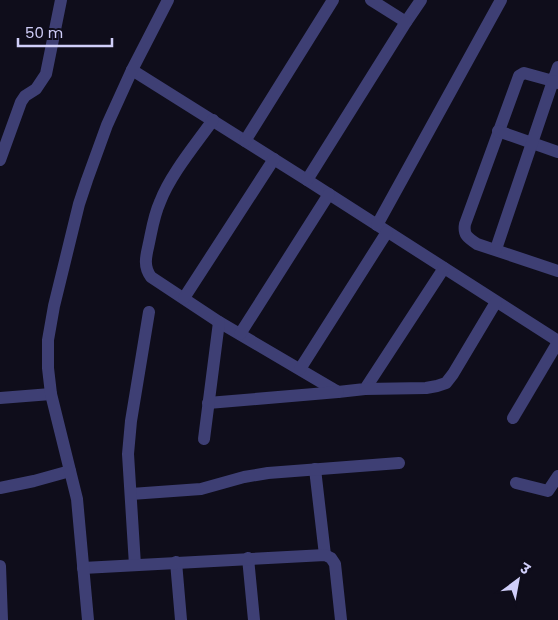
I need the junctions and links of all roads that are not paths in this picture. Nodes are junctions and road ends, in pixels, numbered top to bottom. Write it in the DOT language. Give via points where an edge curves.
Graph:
graph roads {
  1 [pos="61,0"];
  2 [pos="168,0"];
  3 [pos="333,0"];
  4 [pos="371,0"];
  5 [pos="421,0"];
  6 [pos="501,0"];
  7 [pos="406,22"];
  8 [pos="558,67"];
  9 [pos="132,70"];
  10 [pos="556,82"];
  11 [pos="213,120"];
  12 [pos="498,131"];
  13 [pos="245,141"];
  14 [pos="532,143"];
  15 [pos="558,152"];
  16 [pos="0,160"];
  17 [pos="274,160"];
  18 [pos="307,180"];
  19 [pos="329,194"];
  20 [pos="382,229"];
  21 [pos="496,249"];
  22 [pos="444,268"];
  23 [pos="558,270"];
  24 [pos="184,298"];
  25 [pos="496,302"];
  26 [pos="149,312"];
  27 [pos="219,322"];
  28 [pos="240,334"];
  29 [pos="558,342"];
  30 [pos="300,369"];
  31 [pos="365,389"];
  32 [pos="338,392"];
  33 [pos="50,394"];
  34 [pos="0,398"];
  35 [pos="208,403"];
  36 [pos="513,418"];
  37 [pos="204,439"];
  38 [pos="399,463"];
  39 [pos="315,469"];
  40 [pos="70,471"];
  41 [pos="558,476"];
  42 [pos="516,483"];
  43 [pos="0,488"];
  44 [pos="553,493"];
  45 [pos="131,494"];
  46 [pos="325,555"];
  47 [pos="248,558"];
  48 [pos="176,562"];
  49 [pos="135,565"];
  50 [pos="0,566"];
  51 [pos="83,568"];
  52 [pos="2,620"];
  53 [pos="88,620"];
  54 [pos="181,620"];
  55 [pos="254,620"];
  56 [pos="341,620"];
  1 -- 16 [label="street" via="46,74 36,90 21,102"];
  2 -- 9 [label="street"];
  3 -- 13 [label="street"];
  4 -- 7 [label="street"];
  5 -- 7 [label="street"];
  6 -- 20 [label="street"];
  7 -- 18 [label="street"];
  8 -- 10 [label="street"];
  9 -- 11 [label="street"];
  9 -- 33 [label="street" via="107,124 79,204 48,340"];
  10 -- 12 [label="street" via="524,73 519,76"];
  10 -- 14 [label="street"];
  11 -- 13 [label="street"];
  11 -- 24 [label="street" via="160,200 145,262 151,277"];
  12 -- 14 [label="street"];
  12 -- 21 [label="street" via="464,231 466,237 477,244"];
  13 -- 17 [label="street"];
  14 -- 15 [label="street"];
  14 -- 21 [label="street"];
  17 -- 18 [label="street"];
  17 -- 24 [label="street"];
  18 -- 19 [label="street"];
  19 -- 20 [label="street"];
  19 -- 28 [label="street"];
  20 -- 22 [label="street"];
  20 -- 30 [label="street"];
  21 -- 23 [label="street"];
  22 -- 25 [label="street"];
  22 -- 31 [label="street"];
  24 -- 27 [label="street"];
  25 -- 29 [label="street"];
  25 -- 31 [label="street" via="446,383 426,388"];
  26 -- 45 [label="street" via="131,420 128,454"];
  27 -- 28 [label="street"];
  27 -- 35 [label="street"];
  28 -- 30 [label="street"];
  29 -- 36 [label="street"];
  30 -- 32 [label="street"];
  31 -- 32 [label="street"];
  32 -- 35 [label="street"];
  33 -- 34 [label="street"];
  33 -- 40 [label="street"];
  35 -- 37 [label="street"];
  38 -- 39 [label="street"];
  39 -- 45 [label="street" via="244,477 201,489"];
  39 -- 46 [label="street"];
  40 -- 43 [label="street"];
  40 -- 51 [label="street" via="77,500"];
  41 -- 44 [label="street"];
  42 -- 44 [label="street"];
  45 -- 49 [label="street"];
  46 -- 47 [label="street"];
  46 -- 56 [label="street" via="335,564"];
  47 -- 48 [label="street"];
  47 -- 55 [label="street"];
  48 -- 49 [label="street"];
  48 -- 54 [label="street"];
  49 -- 51 [label="street"];
  50 -- 52 [label="street"];
  51 -- 53 [label="street"];
}
